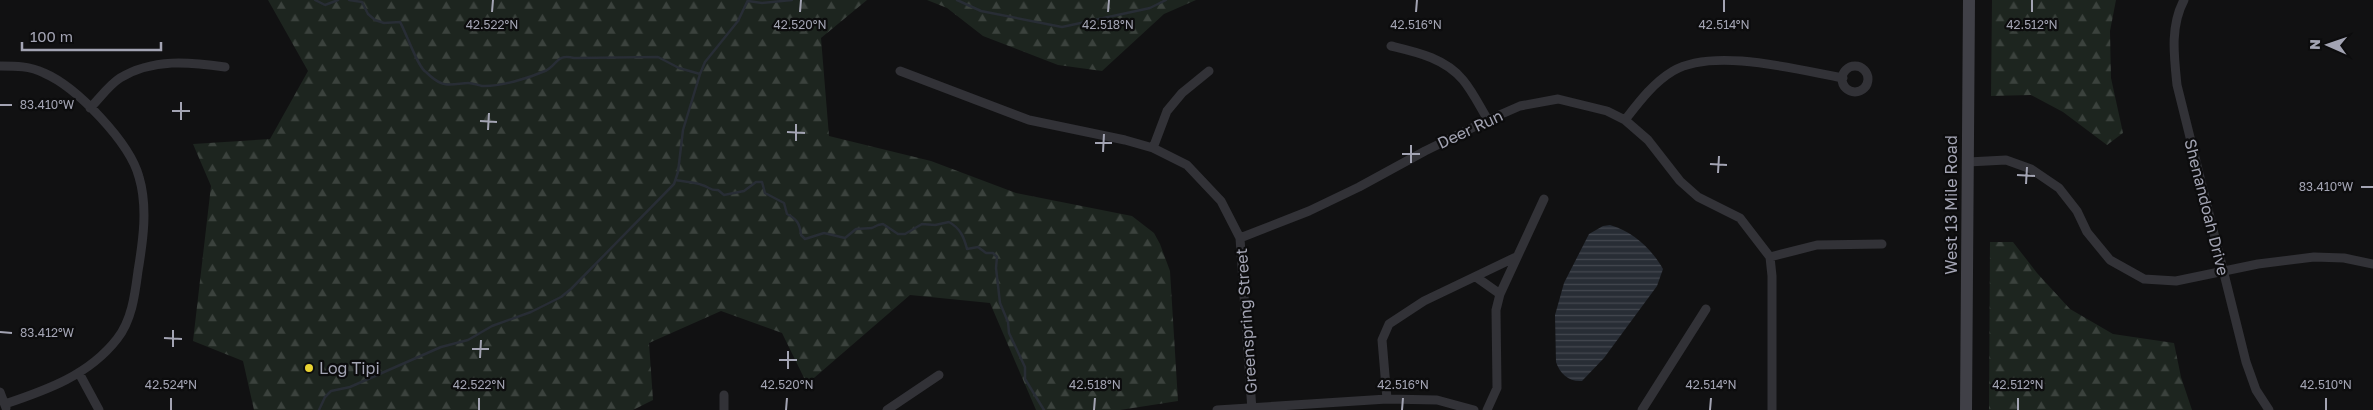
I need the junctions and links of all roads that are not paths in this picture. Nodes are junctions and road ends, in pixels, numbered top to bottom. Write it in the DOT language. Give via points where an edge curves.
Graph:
graph roads {
  1 [pos="1969,0"];
  2 [pos="2184,0"];
  3 [pos="1391,46"];
  4 [pos="0,66"];
  5 [pos="225,67"];
  6 [pos="900,71"];
  7 [pos="1209,71"];
  8 [pos="1843,78"];
  9 [pos="90,108"];
  10 [pos="1488,120"];
  11 [pos="1625,120"];
  12 [pos="1153,148"];
  13 [pos="1968,162"];
  14 [pos="1544,199"];
  15 [pos="1240,238"];
  16 [pos="1882,244"];
  17 [pos="1516,257"];
  18 [pos="1770,257"];
  19 [pos="2373,264"];
  20 [pos="2223,272"];
  21 [pos="1476,277"];
  22 [pos="1500,294"];
  23 [pos="1706,309"];
  24 [pos="79,373"];
  25 [pos="940,375"];
  26 [pos="0,392"];
  27 [pos="724,395"];
  28 [pos="1387,399"];
  29 [pos="6,407"];
  30 [pos="1252,409"];
  31 [pos="99,410"];
  32 [pos="724,410"];
  33 [pos="887,410"];
  34 [pos="1217,410"];
  35 [pos="1474,410"];
  36 [pos="1487,410"];
  37 [pos="1642,410"];
  38 [pos="1772,410"];
  39 [pos="1966,410"];
  40 [pos="2269,410"];
  1 -- 13 [label="street, West 13 Mile Road"];
  2 -- 20 [label="street, Shenandoah Drive" via="2178,12 2174,47 2177,84"];
  3 -- 10 [label="street" via="1422,53 1443,64 1462,79"];
  4 -- 9 [label="street" via="24,66 45,73 62,83"];
  5 -- 9 [label="street" via="184,61 142,69 120,78"];
  6 -- 12 [label="street, Greenspring Street" via="1029,120"];
  7 -- 12 [label="street" via="1182,93 1167,111"];
  8 -- 11 [label="street" via="1770,64 1699,62 1674,71 1647,92"];
  9 -- 24 [label="street" via="135,166 144,199 143,224 128,320 102,357"];
  10 -- 11 [label="street, Deer Run" via="1520,106 1558,100 1606,110"];
  10 -- 15 [label="street, Deer Run" via="1309,211"];
  11 -- 18 [label="street, Deer Run" via="1648,140 1698,197 1740,218"];
  12 -- 15 [label="street, Greenspring Street" via="1187,165 1201,179 1221,201"];
  13 -- 20 [label="street" via="2006,160 2031,169 2059,188 2087,232 2110,260 2144,279 2176,281"];
  13 -- 39 [label="street, West 13 Mile Road"];
  14 -- 17 [label="street"];
  15 -- 30 [label="street, Greenspring Street"];
  16 -- 18 [label="street" via="1817,245"];
  17 -- 21 [label="street"];
  17 -- 22 [label="street"];
  18 -- 38 [label="street"];
  19 -- 20 [label="street" via="2344,258 2314,257"];
  20 -- 40 [label="street, Shenandoah Drive" via="2246,362 2256,390"];
  21 -- 22 [label="street"];
  21 -- 28 [label="street" via="1424,301 1389,324 1382,340"];
  22 -- 36 [label="street" via="1496,310 1497,388"];
  23 -- 37 [label="street"];
  24 -- 29 [label="street"];
  24 -- 31 [label="street"];
  25 -- 33 [label="street"];
  26 -- 29 [label="street"];
  27 -- 32 [label="street"];
  28 -- 30 [label="street"];
  28 -- 35 [label="street" via="1437,400"];
  30 -- 34 [label="street"];
}
